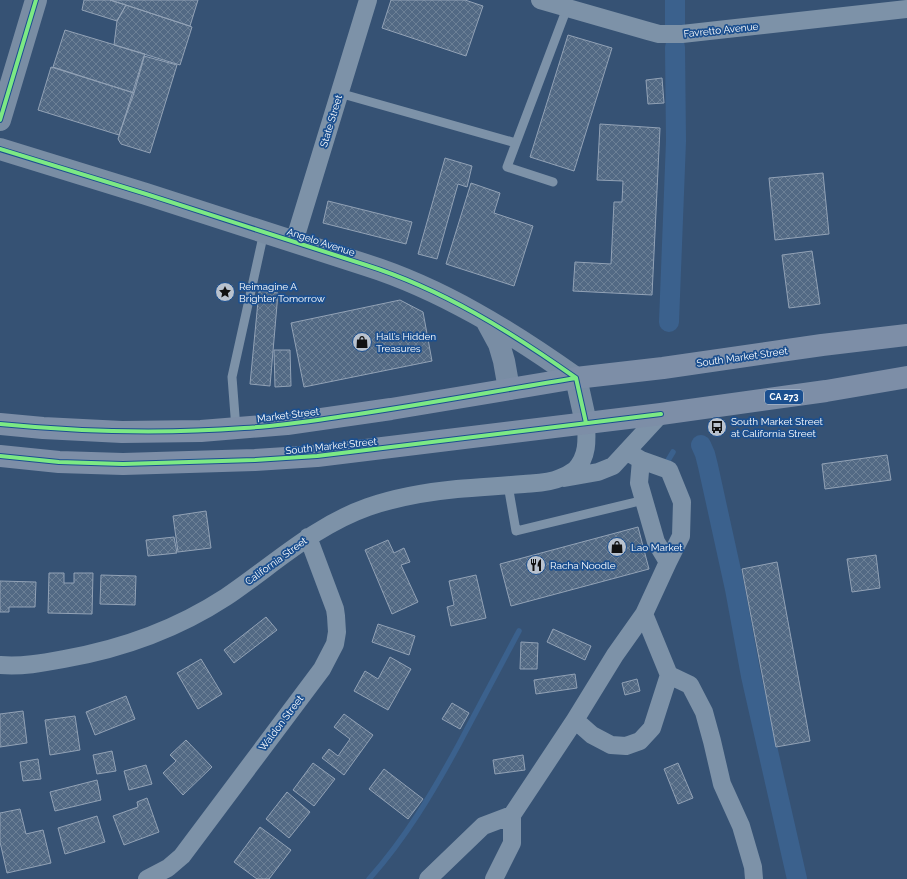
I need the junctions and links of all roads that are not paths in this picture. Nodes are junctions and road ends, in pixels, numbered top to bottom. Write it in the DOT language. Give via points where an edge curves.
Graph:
graph roads {
  1 [pos="36,0"];
  2 [pos="368,0"];
  3 [pos="540,0"];
  4 [pos="567,8"];
  5 [pos="907,9"];
  6 [pos="340,93"];
  7 [pos="0,120"];
  8 [pos="516,144"];
  9 [pos="0,149"];
  10 [pos="553,182"];
  11 [pos="264,232"];
  12 [pos="294,242"];
  13 [pos="486,320"];
  14 [pos="907,336"];
  15 [pos="907,377"];
  16 [pos="576,378"];
  17 [pos="509,389"];
  18 [pos="661,414"];
  19 [pos="586,422"];
  20 [pos="0,424"];
  21 [pos="236,429"];
  22 [pos="0,456"];
  23 [pos="633,456"];
  24 [pos="559,479"];
  25 [pos="508,485"];
  26 [pos="644,500"];
  27 [pos="308,537"];
  28 [pos="668,562"];
  29 [pos="644,614"];
  30 [pos="0,666"];
  31 [pos="669,675"];
  32 [pos="575,720"];
  33 [pos="512,815"];
  34 [pos="147,879"];
  35 [pos="428,879"];
  36 [pos="494,879"];
  37 [pos="754,879"];
  1 -- 7 [label="street"];
  2 -- 6 [label="street, State Street"];
  3 -- 4 [label="street, Favretto Avenue"];
  4 -- 5 [label="street, Favretto Avenue" via="648,31 676,34"];
  4 -- 8 [label="lane"];
  6 -- 8 [label="lane"];
  6 -- 12 [label="street, State Street"];
  8 -- 10 [label="lane" via="507,167"];
  9 -- 11 [label="street, Angelo Avenue"];
  11 -- 12 [label="street, Angelo Avenue"];
  11 -- 21 [label="lane" via="232,377"];
  12 -- 13 [label="street, Angelo Avenue" via="404,278"];
  13 -- 16 [label="street, Angelo Avenue" via="535,349"];
  13 -- 17 [label="street" via="499,344"];
  14 -- 16 [label="main road, South Market Street"];
  15 -- 18 [label="main road, South Market Street / CA 273"];
  16 -- 17 [label="main road, Market Street"];
  16 -- 19 [label="street"];
  17 -- 21 [label="main road, Market Street" via="391,409"];
  18 -- 19 [label="main road, South Market Street / CA 273"];
  18 -- 23 [label="street, California Street"];
  19 -- 22 [label="main road, South Market Street / CA 273" via="317,456 262,460 123,464 59,462"];
  19 -- 24 [label="street, California Street" via="583,460 574,470"];
  20 -- 21 [label="main road, Market Street" via="122,432"];
  23 -- 24 [label="street, California Street" via="605,470"];
  23 -- 26 [label="street"];
  23 -- 28 [label="street" via="669,470 682,502 681,536"];
  24 -- 25 [label="street, California Street"];
  25 -- 26 [label="lane" via="516,531"];
  25 -- 27 [label="street, California Street" via="425,493 383,502 351,514"];
  26 -- 28 [label="street" via="656,542"];
  27 -- 30 [label="street, California Street" via="226,596 197,614 159,632 84,656 30,665"];
  27 -- 34 [label="street, Waldon Street" via="336,609 335,644 322,669 182,856 168,868"];
  28 -- 29 [label="street"];
  29 -- 31 [label="street"];
  29 -- 32 [label="street"];
  31 -- 32 [label="street" via="652,728 640,741 626,746 611,745 592,735"];
  31 -- 37 [label="street" via="690,685 704,712 722,784 741,826"];
  32 -- 33 [label="street"];
  33 -- 35 [label="street" via="483,826"];
  33 -- 36 [label="street" via="512,843"];
}
